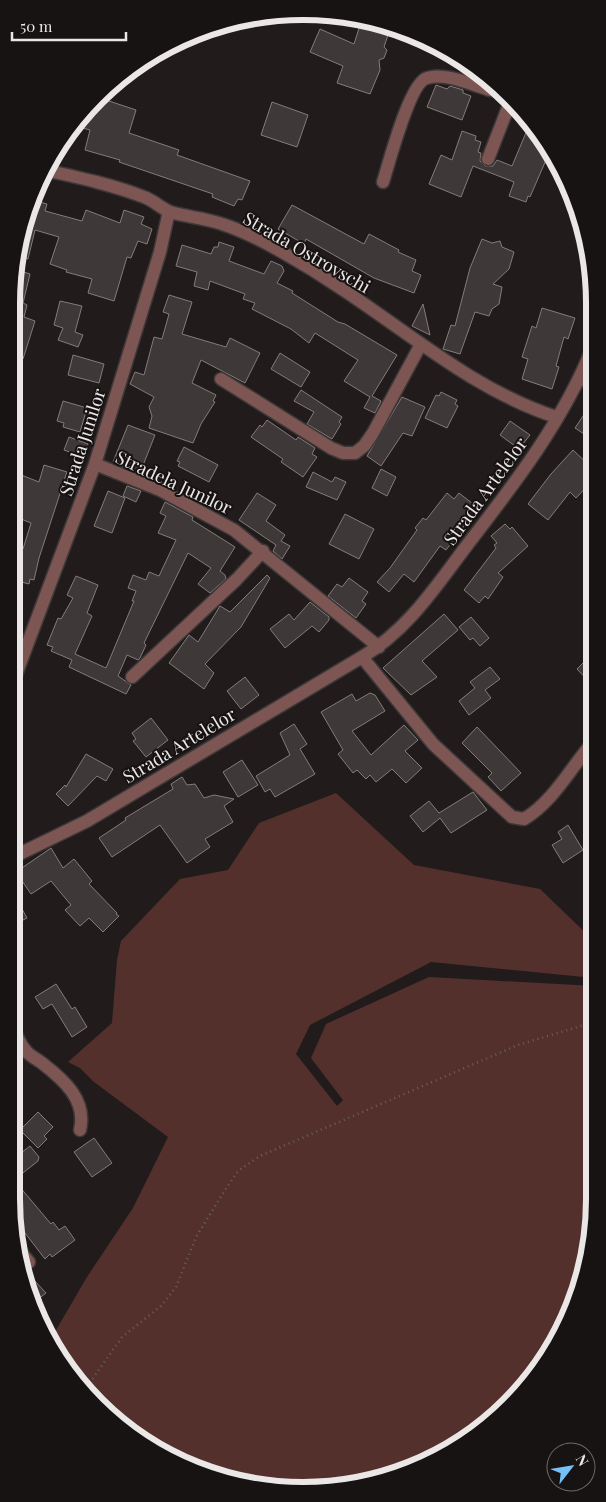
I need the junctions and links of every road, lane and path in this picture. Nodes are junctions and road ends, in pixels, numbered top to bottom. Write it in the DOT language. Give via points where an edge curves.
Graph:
graph roads {
  1 [pos="490,90"];
  2 [pos="508,108"];
  3 [pos="488,159"];
  4 [pos="52,172"];
  5 [pos="383,182"];
  6 [pos="169,211"];
  7 [pos="420,346"];
  8 [pos="586,365"];
  9 [pos="581,378"];
  10 [pos="221,379"];
  11 [pos="586,382"];
  12 [pos="556,417"];
  13 [pos="95,464"];
  14 [pos="262,551"];
  15 [pos="379,647"];
  16 [pos="362,657"];
  17 [pos="20,664"];
  18 [pos="132,677"];
  19 [pos="586,751"];
  20 [pos="20,854"];
  21 [pos="586,1024"];
  22 [pos="20,1043"];
  23 [pos="80,1130"];
  24 [pos="26,1259"];
  25 [pos="29,1262"];
  26 [pos="89,1384"];
  1 -- 5 [label="street" via="443,77 427,78 418,83 409,100"];
  2 -- 3 [label="street"];
  4 -- 6 [label="street, Strada Ostrovschi" via="115,186"];
  6 -- 7 [label="street, Strada Ostrovschi" via="223,224 262,242 342,288"];
  6 -- 13 [label="street, Strada Junilor" via="160,252"];
  7 -- 10 [label="street" via="373,434 355,454 332,448"];
  7 -- 12 [label="street, Strada Ostrovschi" via="529,408"];
  8 -- 9 [label="street, Strada Artelelor"];
  9 -- 11 [label="street"];
  9 -- 12 [label="street, Strada Artelelor"];
  12 -- 15 [label="street, Strada Artelelor" via="529,464 418,611"];
  13 -- 14 [label="street, Stradela Junilor" via="160,490 205,513"];
  13 -- 17 [label="street, Strada Junilor"];
  14 -- 15 [label="street, Stradela Junilor"];
  14 -- 18 [label="street" via="237,579"];
  15 -- 16 [label="street, Strada Artelelor"];
  16 -- 19 [label="street" via="433,744 512,816 524,819 533,813"];
  16 -- 20 [label="street, Strada Artelelor" via="87,821"];
  21 -- 26 [label="path" via="518,1045 268,1152 238,1171 196,1237 176,1286 161,1306 122,1337"];
  22 -- 23 [label="street" via="73,1092 80,1105"];
  24 -- 25 [label="street"];
}
